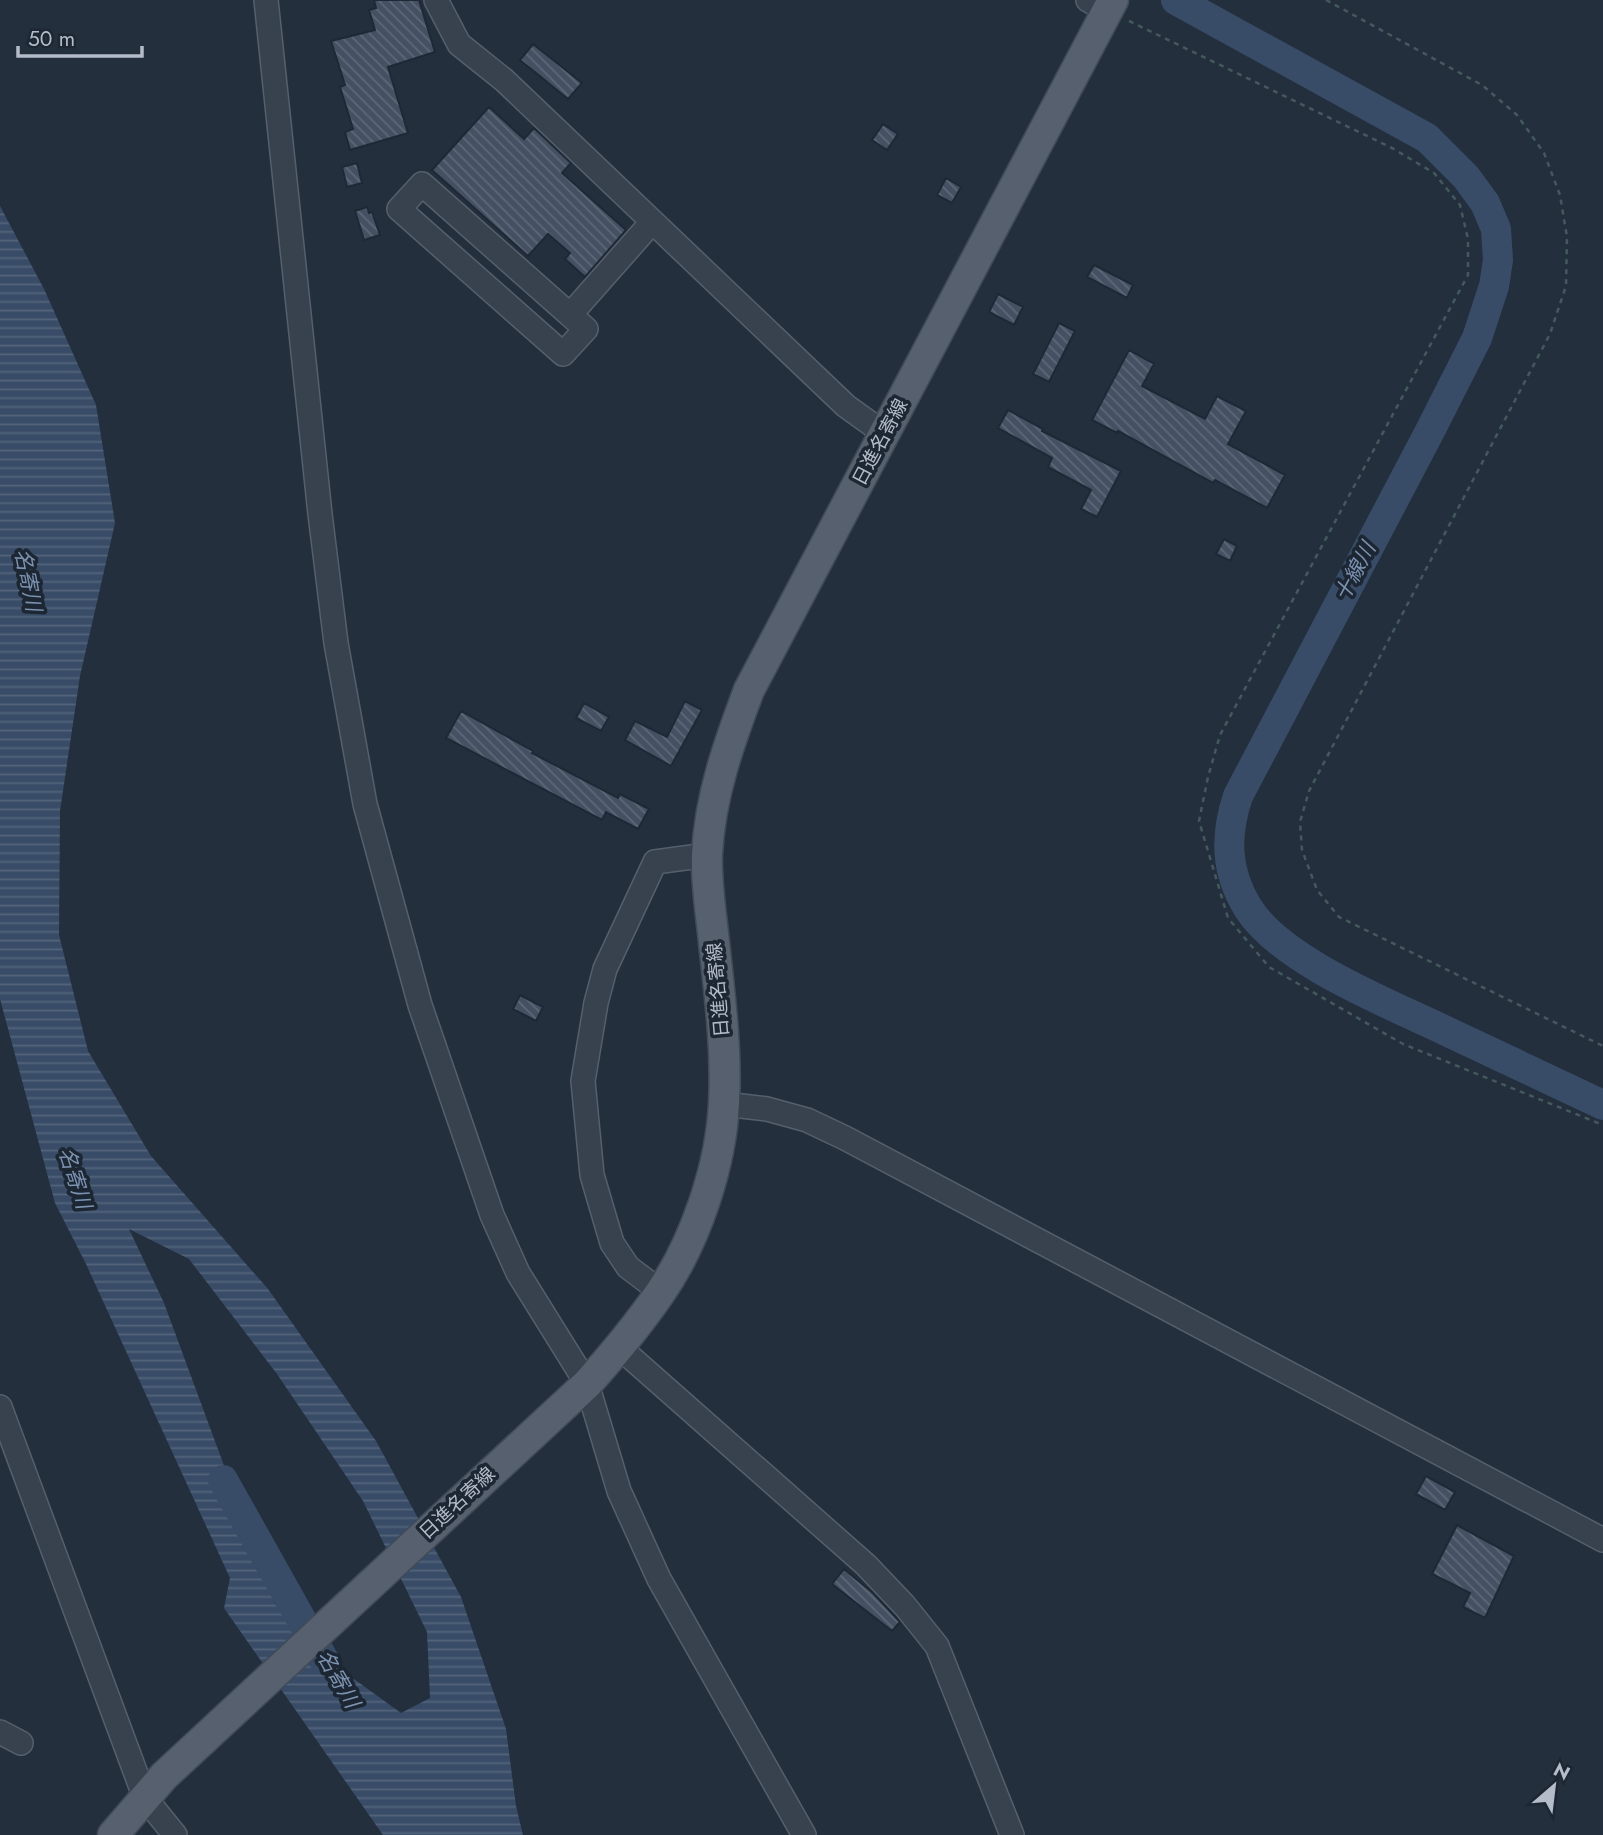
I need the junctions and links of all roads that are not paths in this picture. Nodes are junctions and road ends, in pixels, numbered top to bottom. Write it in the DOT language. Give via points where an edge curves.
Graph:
graph roads {
  1 [pos="266,0"];
  2 [pos="436,0"];
  3 [pos="1103,4"];
  4 [pos="653,222"];
  5 [pos="501,253"];
  6 [pos="478,279"];
  7 [pos="570,314"];
  8 [pos="885,434"];
  9 [pos="707,855"];
  10 [pos="724,1104"];
  11 [pos="661,1292"];
  12 [pos="619,1347"];
  13 [pos="587,1384"];
  14 [pos="0,1407"];
  15 [pos="1603,1540"];
  16 [pos="0,1732"];
  17 [pos="21,1743"];
  18 [pos="154,1787"];
  19 [pos="113,1835"];
  20 [pos="175,1835"];
  21 [pos="804,1835"];
  22 [pos="1012,1835"];
  1 -- 13 [label="street" via="326,566 365,804 420,1004 492,1215 518,1273"];
  2 -- 4 [label="street" via="459,44 504,80"];
  3 -- 8 [label="main road, 日進名寄線"];
  4 -- 7 [label="street"];
  4 -- 8 [label="street" via="846,406"];
  5 -- 6 [label="street"];
  5 -- 6 [label="street" via="422,184 399,209"];
  5 -- 7 [label="street"];
  6 -- 7 [label="street" via="563,354 586,329"];
  8 -- 9 [label="main road, 日進名寄線" via="749,690 713,800"];
  9 -- 10 [label="main road, 日進名寄線" via="723,1032"];
  9 -- 11 [label="street" via="655,862 605,969 583,1081 592,1175 612,1243 628,1267"];
  10 -- 11 [label="main road, 日進名寄線" via="703,1204"];
  10 -- 15 [label="street" via="807,1119"];
  11 -- 12 [label="main road, 日進名寄線"];
  12 -- 13 [label="main road, 日進名寄線"];
  12 -- 22 [label="street" via="866,1565 905,1606 937,1646"];
  13 -- 18 [label="main road, 日進名寄線"];
  13 -- 21 [label="street" via="619,1491 659,1579"];
  14 -- 18 [label="street"];
  16 -- 17 [label="street"];
  18 -- 19 [label="main road, 日進名寄線"];
  18 -- 20 [label="street"];
}
